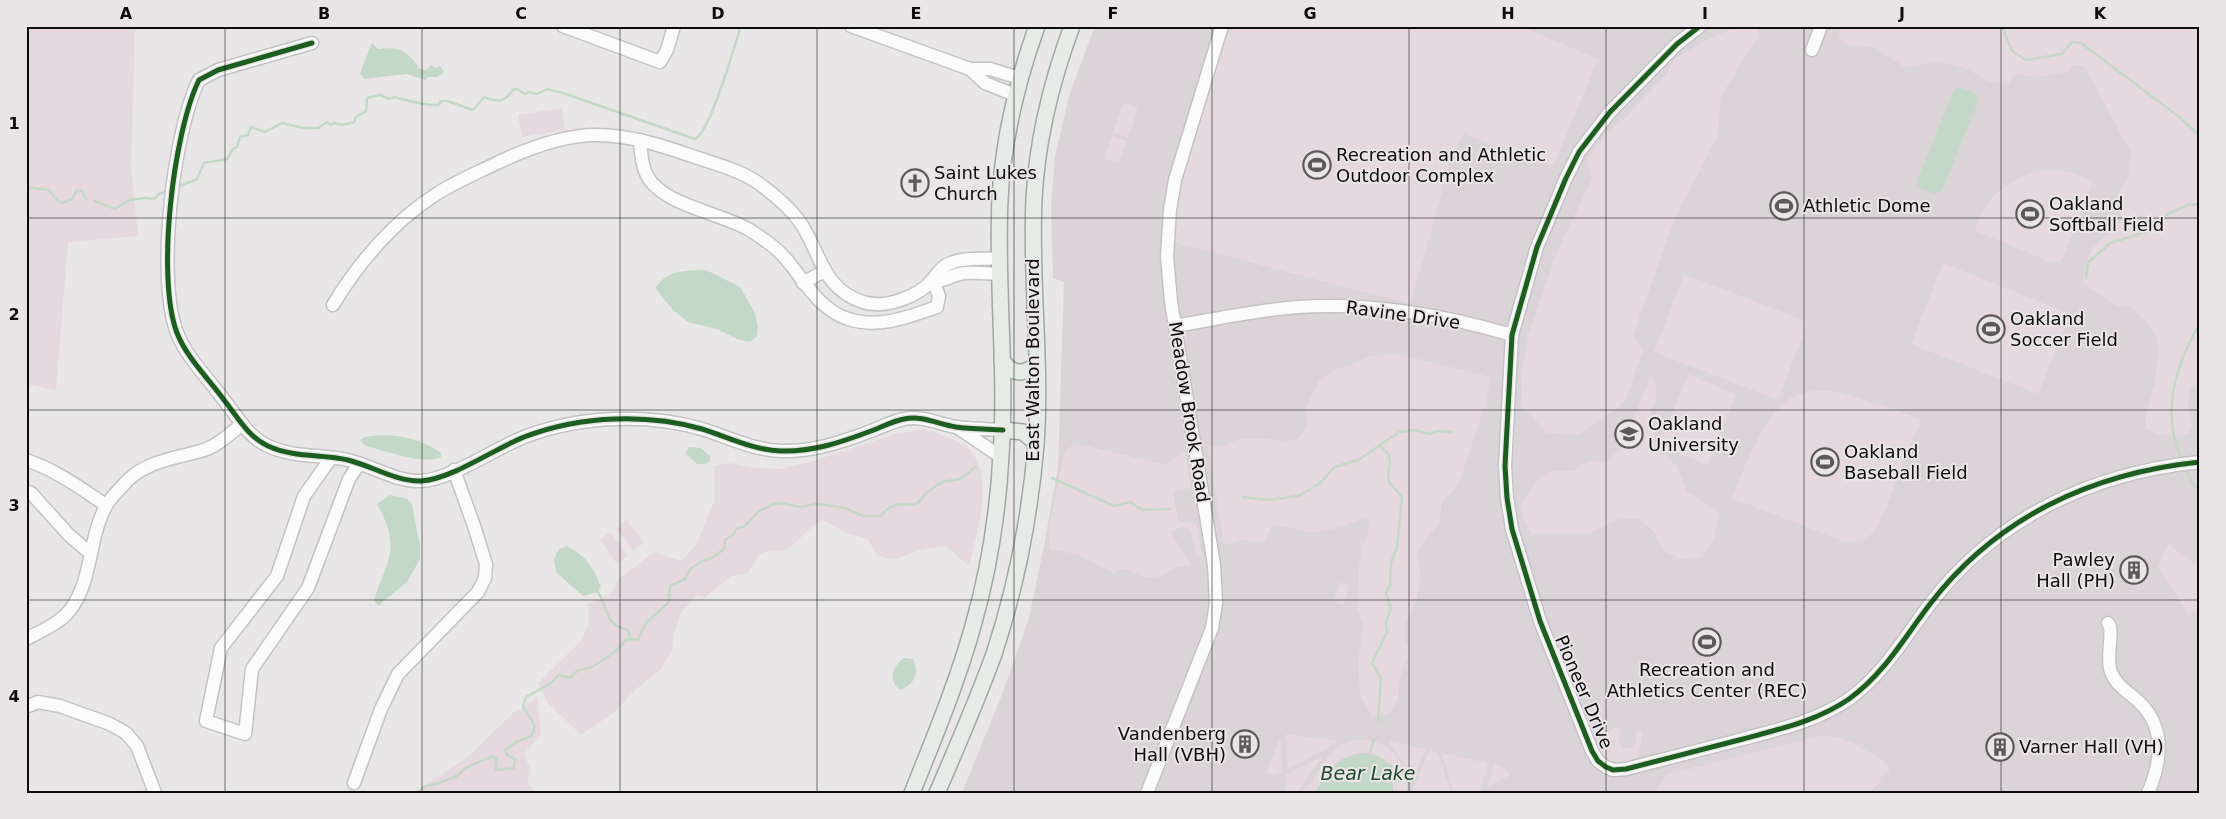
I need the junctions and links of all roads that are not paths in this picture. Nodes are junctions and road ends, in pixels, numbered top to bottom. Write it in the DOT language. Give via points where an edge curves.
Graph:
graph roads {
  1 [pos="563,26"];
  2 [pos="674,26"];
  3 [pos="851,26"];
  4 [pos="1037,26"];
  5 [pos="1072,26"];
  6 [pos="1222,26"];
  7 [pos="1700,26"];
  8 [pos="1821,26"];
  9 [pos="312,43"];
  10 [pos="1812,50"];
  11 [pos="970,69"];
  12 [pos="1020,78"];
  13 [pos="1015,95"];
  14 [pos="640,140"];
  15 [pos="999,258"];
  16 [pos="965,267"];
  17 [pos="824,271"];
  18 [pos="1000,274"];
  19 [pos="933,280"];
  20 [pos="803,283"];
  21 [pos="333,305"];
  22 [pos="1175,326"];
  23 [pos="1512,335"];
  24 [pos="1002,360"];
  25 [pos="1036,365"];
  26 [pos="242,424"];
  27 [pos="956,427"];
  28 [pos="1003,430"];
  29 [pos="1036,443"];
  30 [pos="1001,456"];
  31 [pos="330,458"];
  32 [pos="26,460"];
  33 [pos="2200,462"];
  34 [pos="360,464"];
  35 [pos="454,470"];
  36 [pos="26,491"];
  37 [pos="106,505"];
  38 [pos="91,554"];
  39 [pos="2108,623"];
  40 [pos="26,639"];
  41 [pos="26,706"];
  42 [pos="354,783"];
  43 [pos="155,793"];
  44 [pos="912,793"];
  45 [pos="937,793"];
  46 [pos="1147,793"];
  47 [pos="2148,793"];
  1 -- 2 [label="street" via="660,62"];
  3 -- 11 [label="street"];
  4 -- 12 [label="main road, East Walton Boulevard"];
  5 -- 25 [label="main road, East Walton Boulevard" via="1043,124 1035,183"];
  6 -- 22 [label="street, Meadow Brook Road" via="1179,164 1170,210 1167,256"];
  7 -- 23 [label="street, Pioneer Drive" via="1677,44 1610,112 1579,152 1537,248"];
  8 -- 10 [label="street"];
  9 -- 26 [label="street" via="218,70 199,80 189,106 174,171 169,228 170,309 185,350"];
  11 -- 12 [label="street" via="990,69"];
  11 -- 13 [label="street" via="985,83"];
  12 -- 13 [label="main road, East Walton Boulevard"];
  13 -- 15 [label="main road, East Walton Boulevard" via="1001,182"];
  14 -- 17 [label="street" via="722,166 763,186 800,222"];
  14 -- 20 [label="street" via="642,161 652,183 670,196 747,229 772,245"];
  14 -- 21 [label="street" via="594,135 545,143 438,193 415,209 370,252"];
  15 -- 16 [label="street"];
  15 -- 18 [label="main road, East Walton Boulevard"];
  16 -- 18 [label="street"];
  16 -- 19 [label="street" via="947,280"];
  17 -- 19 [label="street" via="837,288 849,296 882,304 919,291"];
  17 -- 20 [label="street"];
  18 -- 24 [label="main road, East Walton Boulevard"];
  19 -- 20 [label="street" via="939,296 937,307 876,324 848,319 821,302"];
  22 -- 23 [label="street, Ravine Drive" via="1272,309 1336,305 1395,310"];
  22 -- 46 [label="street, Meadow Brook Road" via="1214,565 1216,603 1208,643"];
  23 -- 33 [label="street, Pioneer Drive" via="1505,466 1506,498 1512,529 1540,621 1585,735 1598,761 1613,770 1794,725 1831,710 1870,681 1950,581 1979,552 2016,524 2058,500 2107,480 2153,468"];
  24 -- 25 [label="main road" via="1008,369 1016,372 1025,372"];
  24 -- 28 [label="main road, East Walton Boulevard"];
  25 -- 29 [label="main road, East Walton Boulevard"];
  26 -- 31 [label="street" via="267,445 291,454"];
  26 -- 37 [label="street" via="202,451 174,457 142,470 129,479"];
  27 -- 28 [label="street"];
  27 -- 30 [label="street"];
  27 -- 35 [label="street" via="918,417 814,449 776,451 749,446 680,423 635,418 600,420 553,428 522,438"];
  28 -- 29 [label="main road" via="1023,432"];
  28 -- 30 [label="main road, East Walton Boulevard"];
  29 -- 45 [label="main road, East Walton Boulevard" via="1022,539 1001,630 980,692"];
  30 -- 44 [label="main road, East Walton Boulevard" via="993,536 973,627"];
  31 -- 34 [label="street"];
  31 -- 34 [label="street" via="304,496 277,576 222,648 206,721 246,734 252,669 308,588 349,479"];
  32 -- 37 [label="street" via="43,465"];
  34 -- 35 [label="street" via="421,481"];
  35 -- 42 [label="street" via="486,564 485,578 478,592 392,683"];
  36 -- 38 [label="street"];
  37 -- 38 [label="street"];
  38 -- 40 [label="street" via="79,596 69,611 53,625"];
  39 -- 47 [label="street" via="2112,633 2108,656 2113,676 2144,708 2158,737 2159,761"];
  41 -- 43 [label="street" via="38,702 60,706 126,733 137,746"];
}
